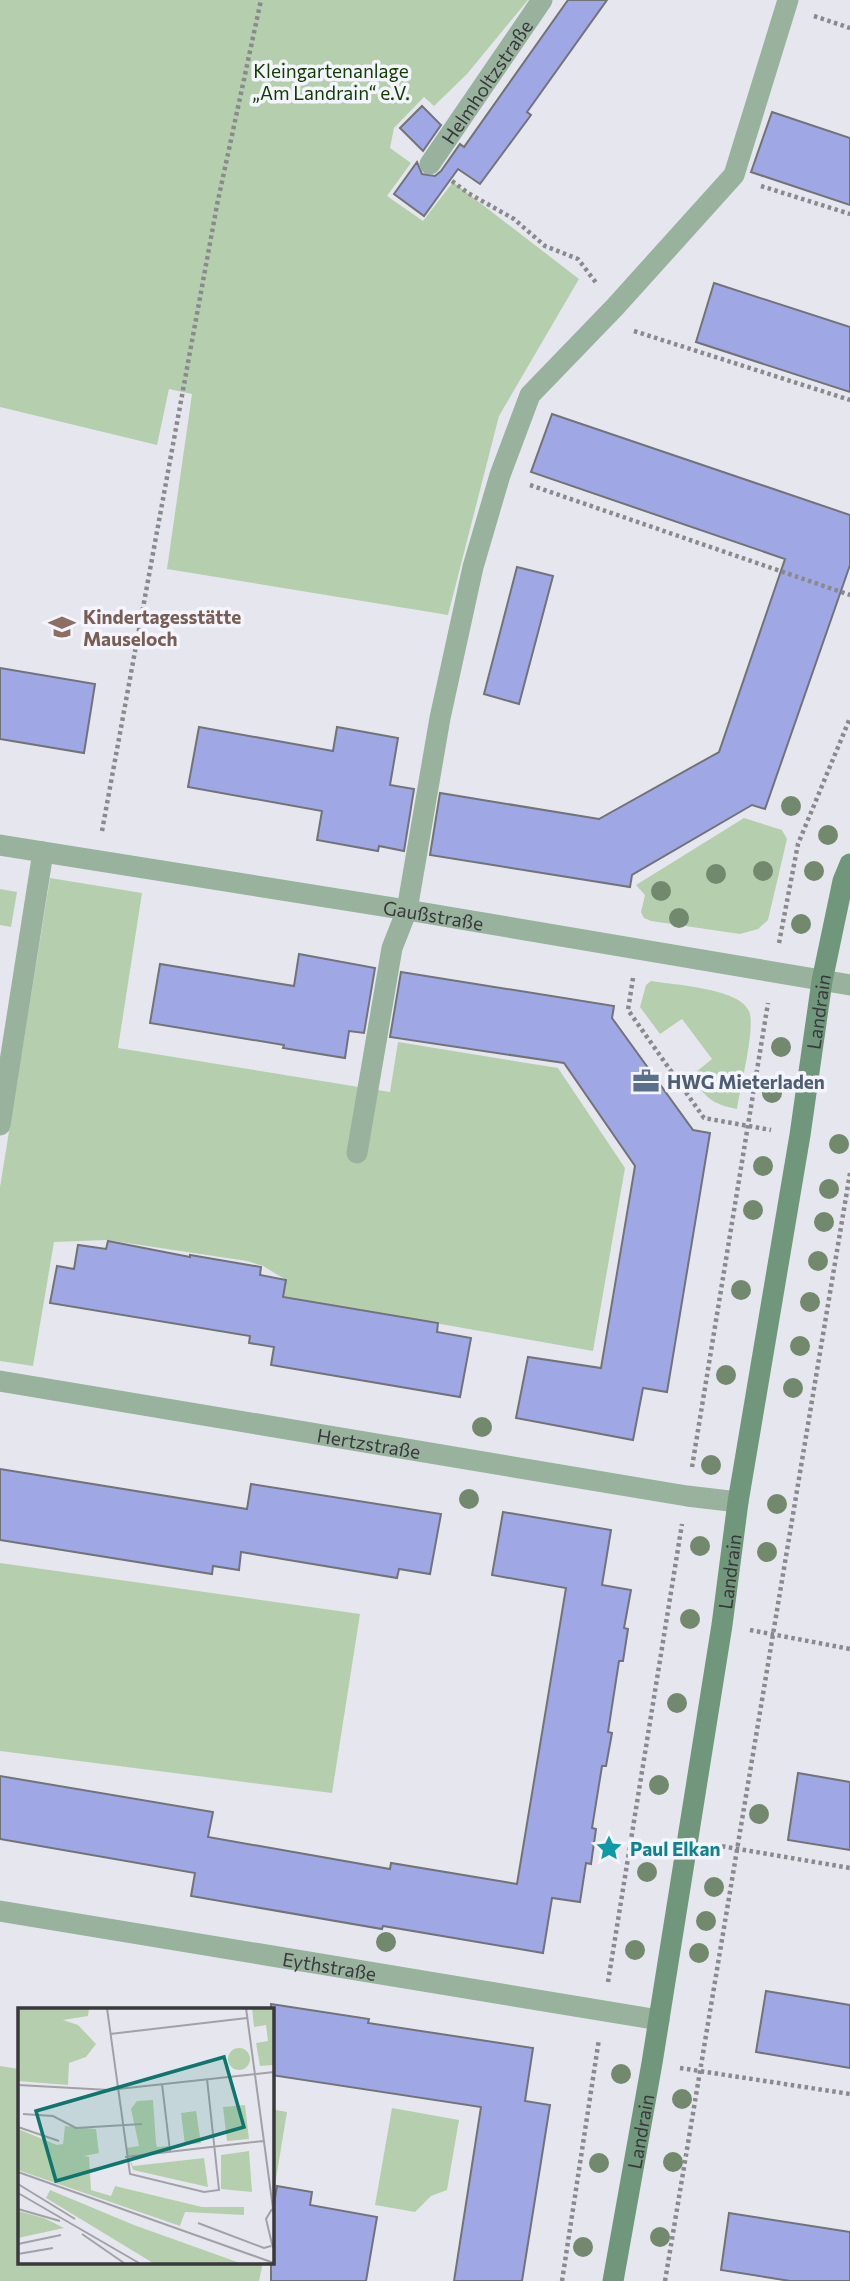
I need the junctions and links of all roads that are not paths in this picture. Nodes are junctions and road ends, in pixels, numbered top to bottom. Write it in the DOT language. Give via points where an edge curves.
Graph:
graph roads {
  1 [pos="542,0"];
  2 [pos="788,0"];
  3 [pos="430,164"];
  4 [pos="0,845"];
  5 [pos="44,852"];
  6 [pos="850,863"];
  7 [pos="407,910"];
  8 [pos="822,981"];
  9 [pos="850,985"];
  10 [pos="0,1125"];
  11 [pos="357,1153"];
  12 [pos="0,1381"];
  13 [pos="738,1502"];
  14 [pos="0,1911"];
  15 [pos="659,2020"];
  16 [pos="613,2281"];
  1 -- 3 [label="street, Helmholtzstraße"];
  2 -- 7 [label="street" via="734,175 530,395 473,567 440,718"];
  4 -- 5 [label="street, Gaußstraße"];
  5 -- 7 [label="street, Gaußstraße"];
  5 -- 10 [label="street"];
  6 -- 8 [label="street, Landrain"];
  7 -- 8 [label="street, Gaußstraße"];
  7 -- 11 [label="street" via="392,948"];
  8 -- 9 [label="street, Gaußstraße"];
  8 -- 13 [label="street, Landrain"];
  12 -- 13 [label="street, Hertzstraße"];
  13 -- 15 [label="street, Landrain"];
  14 -- 15 [label="street, Eythstraße"];
  15 -- 16 [label="street, Landrain"];
}
